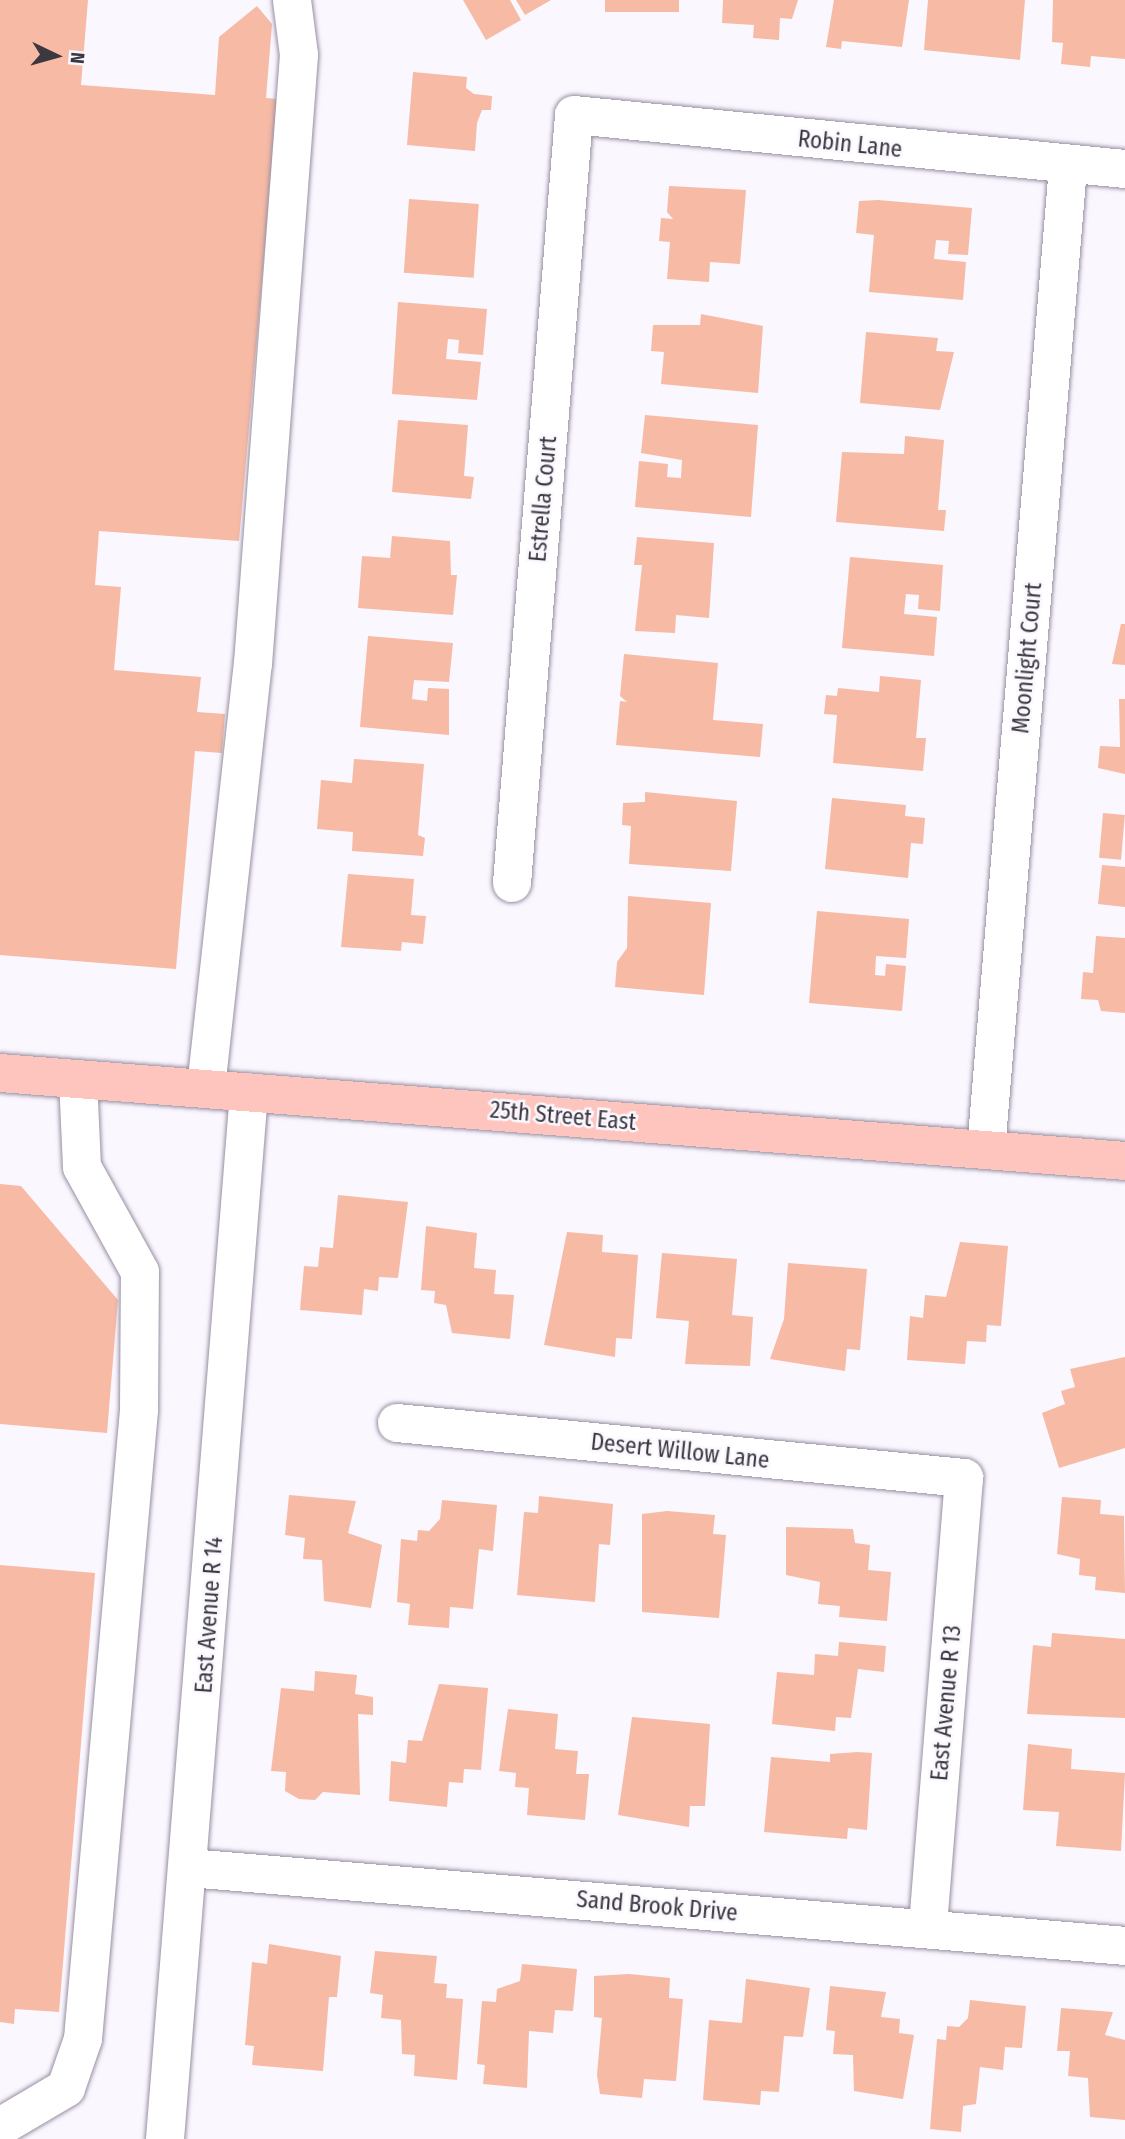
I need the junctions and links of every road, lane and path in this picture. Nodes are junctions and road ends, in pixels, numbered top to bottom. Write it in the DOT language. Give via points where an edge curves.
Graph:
graph roads {
  1 [pos="292,0"];
  2 [pos="574,116"];
  3 [pos="1068,167"];
  4 [pos="1125,169"];
  5 [pos="512,883"];
  6 [pos="0,1073"];
  7 [pos="78,1079"];
  8 [pos="206,1088"];
  9 [pos="249,1092"];
  10 [pos="986,1150"];
  11 [pos="1125,1161"];
  12 [pos="397,1423"];
  13 [pos="964,1478"];
  14 [pos="189,1868"];
  15 [pos="928,1928"];
  16 [pos="1125,1946"];
  17 [pos="0,2127"];
  18 [pos="165,2139"];
  1 -- 8 [label="street" via="299,55 255,637"];
  2 -- 3 [label="street, Robin Lane"];
  2 -- 5 [label="street, Estrella Court"];
  3 -- 4 [label="street, Robin Lane"];
  3 -- 10 [label="street, Moonlight Court"];
  6 -- 7 [label="main road, 25th Street East"];
  7 -- 8 [label="main road, 25th Street East"];
  7 -- 17 [label="street" via="82,1167 140,1272 139,1410 83,2039 66,2088"];
  8 -- 9 [label="main road, 25th Street East"];
  9 -- 10 [label="main road, 25th Street East"];
  9 -- 14 [label="street, East Avenue R 14"];
  10 -- 11 [label="main road, 25th Street East"];
  12 -- 13 [label="street, Desert Willow Lane"];
  13 -- 15 [label="street, East Avenue R 13"];
  14 -- 15 [label="street, Sand Brook Drive"];
  14 -- 18 [label="street, East Avenue R 14"];
  15 -- 16 [label="street, Sand Brook Drive"];
}
